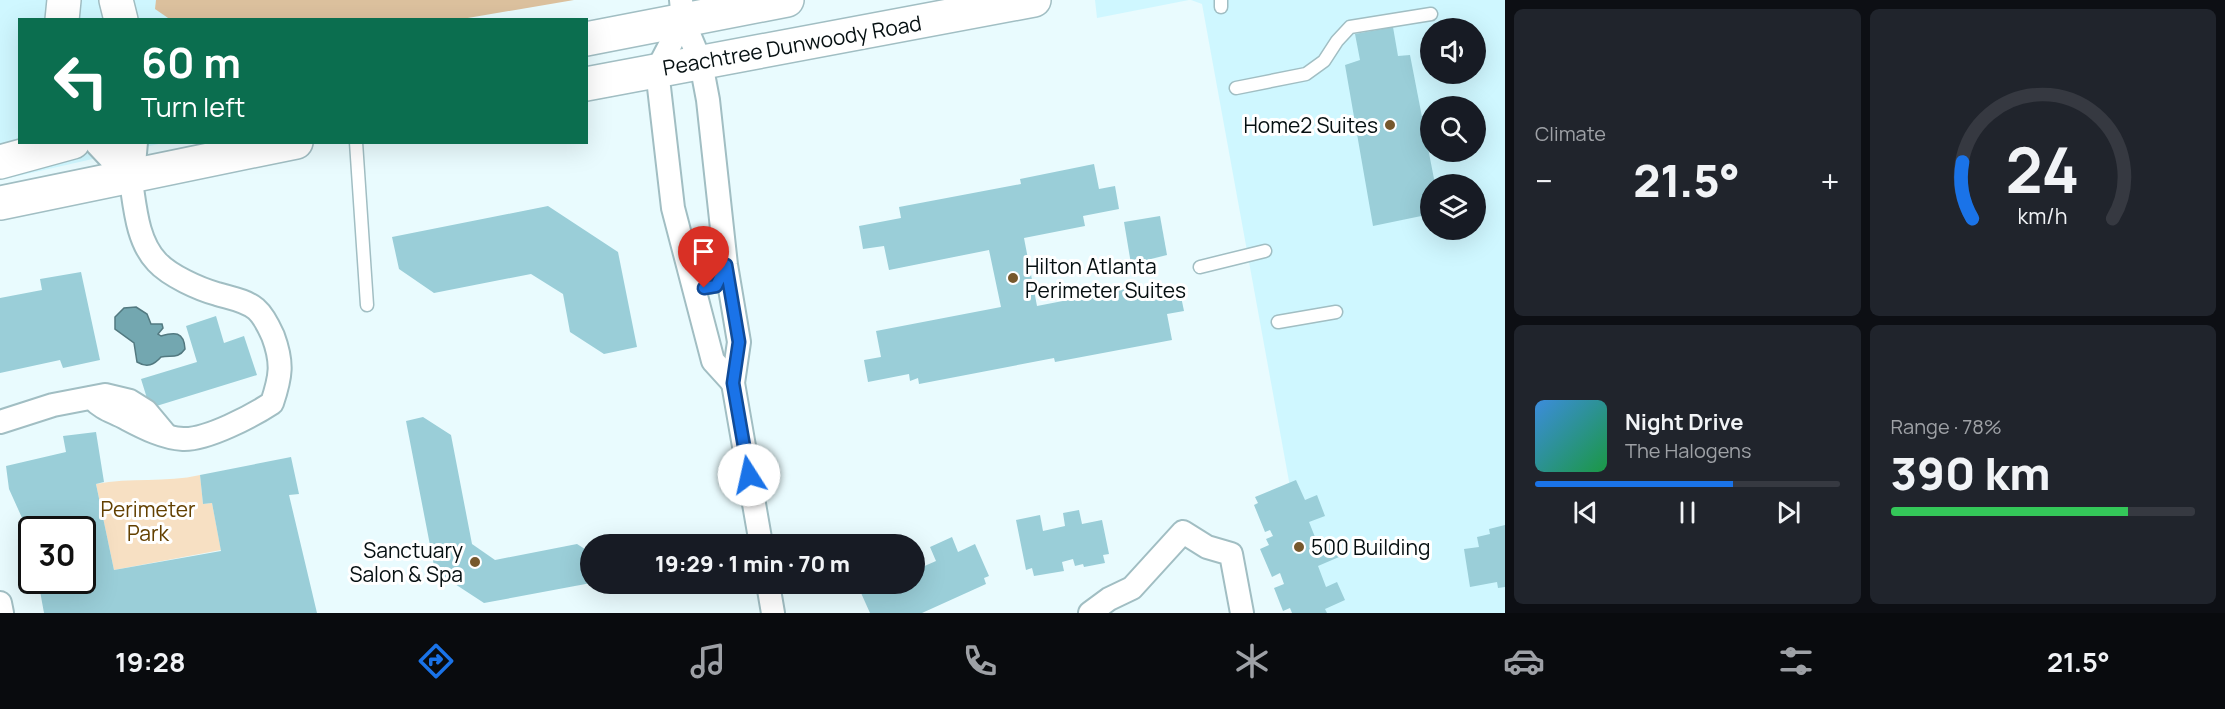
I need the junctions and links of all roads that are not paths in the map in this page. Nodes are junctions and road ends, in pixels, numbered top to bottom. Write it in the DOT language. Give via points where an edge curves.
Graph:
graph roads {
  1 [pos="66,0"];
  2 [pos="115,0"];
  3 [pos="787,0"];
  4 [pos="1034,0"];
  5 [pos="682,10"];
  6 [pos="1431,14"];
  7 [pos="62,18"];
  8 [pos="69,18"];
  9 [pos="115,18"];
  10 [pos="120,18"];
  11 [pos="588,38"];
  12 [pos="701,63"];
  13 [pos="657,70"];
  14 [pos="588,84"];
  15 [pos="1236,88"];
  16 [pos="18,137"];
  17 [pos="66,144"];
  18 [pos="101,144"];
  19 [pos="133,144"];
  20 [pos="286,144"];
  21 [pos="356,144"];
  22 [pos="0,151"];
  23 [pos="0,162"];
  24 [pos="130,175"];
  25 [pos="0,203"];
  26 [pos="1265,251"];
  27 [pos="726,265"];
  28 [pos="1200,267"];
  29 [pos="690,279"];
  30 [pos="367,305"];
  31 [pos="1336,312"];
  32 [pos="1278,322"];
  33 [pos="733,383"];
  34 [pos="0,422"];
  35 [pos="759,534"];
  36 [pos="770,594"];
  37 [pos="0,603"];
  38 [pos="2,613"];
  39 [pos="773,613"];
  40 [pos="1090,613"];
  41 [pos="1242,613"];
  1 -- 7 [label="main road"];
  1 -- 8 [label="street"];
  2 -- 9 [label="street"];
  2 -- 10 [label="main road"];
  3 -- 5 [label="main road, Peachtree Dunwoody Road"];
  4 -- 12 [label="main road, Peachtree Dunwoody Road"];
  5 -- 11 [label="main road, Peachtree Dunwoody Road"];
  5 -- 12 [label="street"];
  5 -- 13 [label="street"];
  6 -- 15 [label="lane" via="1350,27 1324,61 1306,74"];
  12 -- 13 [label="main road, Peachtree Dunwoody Road"];
  12 -- 27 [label="street"];
  13 -- 14 [label="main road, Peachtree Dunwoody Road"];
  13 -- 29 [label="street" via="674,208"];
  16 -- 22 [label="main road"];
  17 -- 23 [label="main road"];
  18 -- 24 [label="street"];
  19 -- 24 [label="street"];
  20 -- 24 [label="main road"];
  21 -- 30 [label="lane"];
  24 -- 25 [label="main road"];
  24 -- 34 [label="street" via="141,237 155,260 167,272 256,309 270,328 278,351 280,377 273,403 196,439 168,436 146,411 130,401 105,395 53,405"];
  26 -- 28 [label="lane"];
  27 -- 29 [label="lane" via="716,286 704,288"];
  27 -- 33 [label="street" via="739,342"];
  29 -- 33 [label="street" via="713,361"];
  31 -- 32 [label="lane"];
  33 -- 35 [label="street"];
  36 -- 39 [label="street"];
  37 -- 38 [label="street"];
  40 -- 41 [label="street" via="1132,588 1183,532 1207,547 1231,554"];
}
